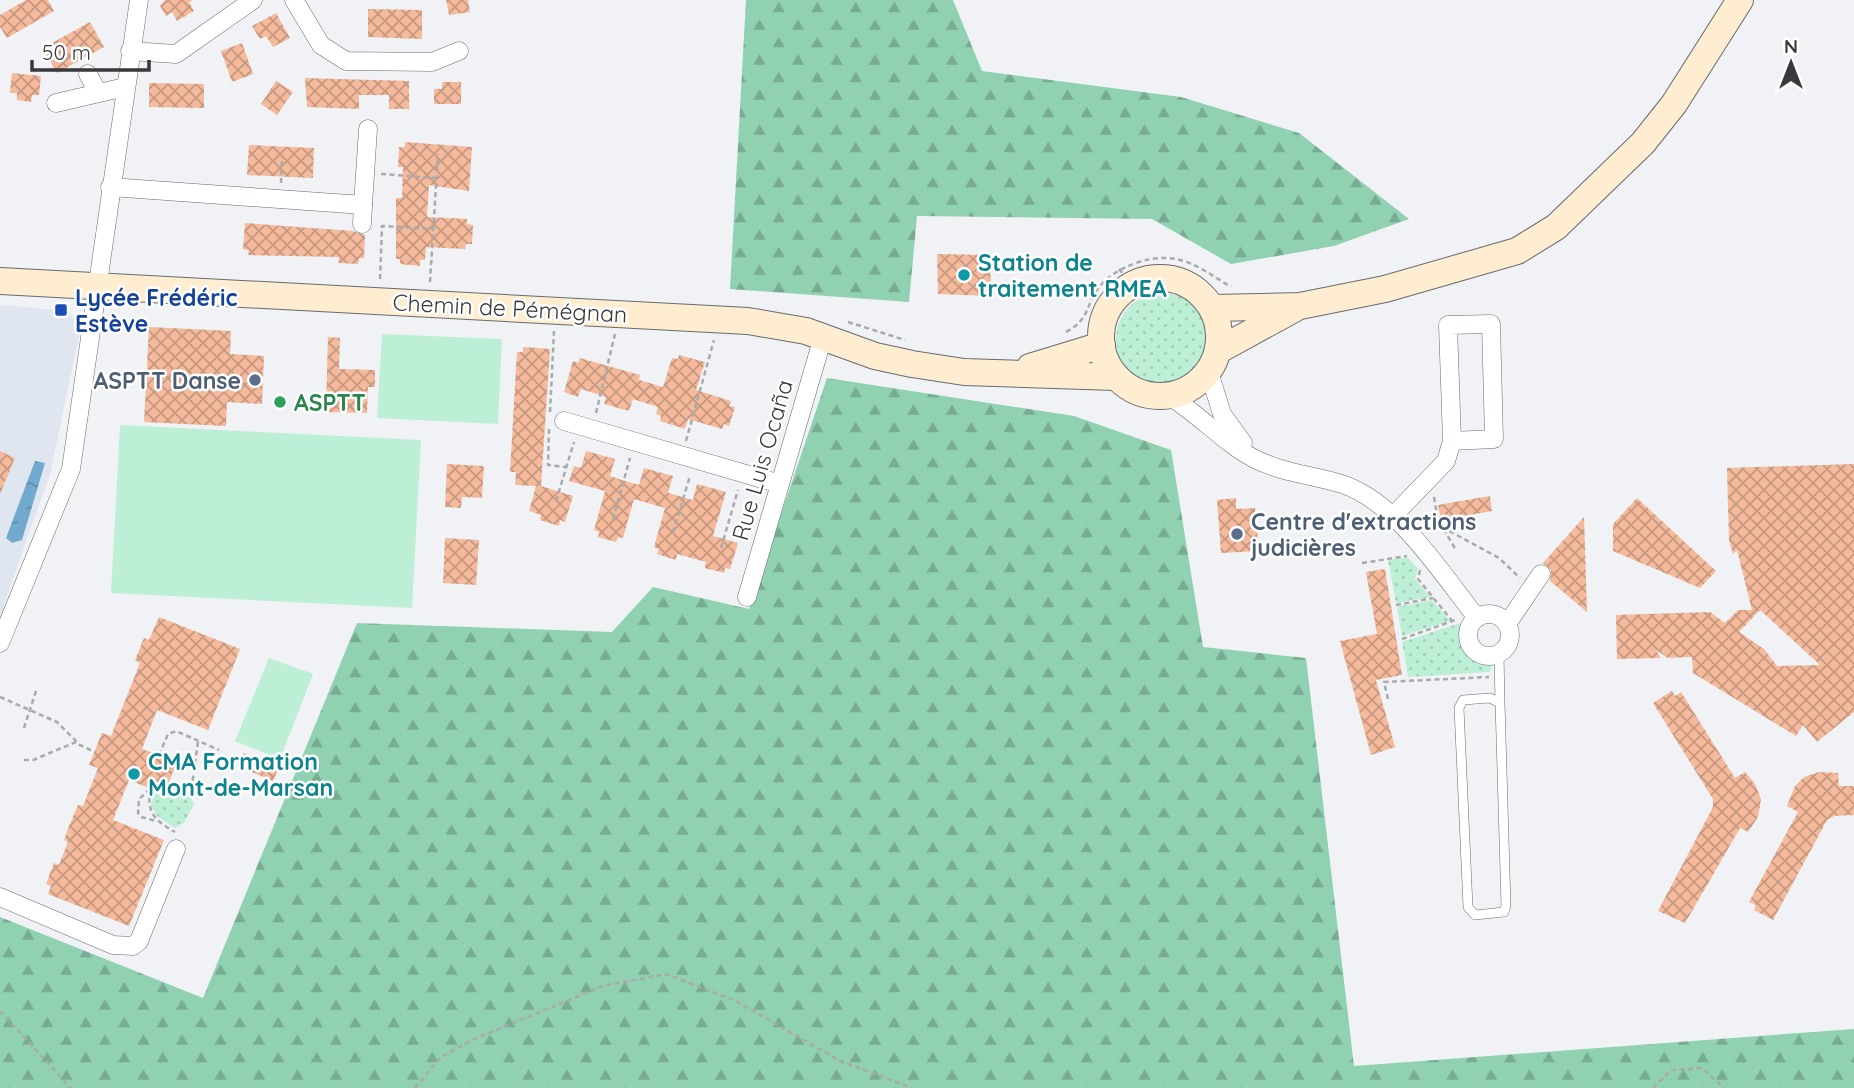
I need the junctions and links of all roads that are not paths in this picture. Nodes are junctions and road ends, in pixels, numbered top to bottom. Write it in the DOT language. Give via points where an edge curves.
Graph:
graph roads {
  1 [pos="139,0"];
  2 [pos="253,0"];
  3 [pos="294,0"];
  4 [pos="1740,0"];
  5 [pos="130,51"];
  6 [pos="459,51"];
  7 [pos="88,74"];
  8 [pos="125,87"];
  9 [pos="97,92"];
  10 [pos="56,103"];
  11 [pos="368,130"];
  12 [pos="110,187"];
  13 [pos="363,205"];
  14 [pos="362,224"];
  15 [pos="0,281"];
  16 [pos="100,286"];
  17 [pos="1300,306"];
  18 [pos="1212,308"];
  19 [pos="823,337"];
  20 [pos="1101,345"];
  21 [pos="1214,361"];
  22 [pos="1013,373"];
  23 [pos="1116,377"];
  24 [pos="1169,396"];
  25 [pos="579,423"];
  26 [pos="1452,441"];
  27 [pos="1253,458"];
  28 [pos="780,484"];
  29 [pos="1392,516"];
  30 [pos="1541,574"];
  31 [pos="747,597"];
  32 [pos="1477,618"];
  33 [pos="1507,624"];
  34 [pos="0,643"];
  35 [pos="1499,653"];
  36 [pos="1500,703"];
  37 [pos="180,842"];
  38 [pos="0,897"];
  1 -- 5 [label="street"];
  2 -- 5 [label="street" via="176,54"];
  3 -- 6 [label="street" via="321,45 346,61 432,62"];
  4 -- 17 [label="street" via="1674,104 1643,143 1556,227 1517,251 1467,267"];
  5 -- 8 [label="street"];
  7 -- 9 [label="street"];
  8 -- 9 [label="street"];
  8 -- 12 [label="street"];
  9 -- 10 [label="street"];
  11 -- 13 [label="street"];
  12 -- 13 [label="street"];
  12 -- 16 [label="street"];
  13 -- 14 [label="street"];
  15 -- 16 [label="street, Chemin de Pémégnan"];
  16 -- 19 [label="street, Chemin de Pémégnan" via="720,320 777,325"];
  16 -- 34 [label="street" via="71,469"];
  17 -- 18 [label="street"];
  17 -- 21 [label="street"];
  18 -- 20 [label="street" via="1198,290 1177,280 1126,277 1108,310"];
  18 -- 21 [label="street" via="1220,328"];
  19 -- 22 [label="street, Chemin de Pémégnan" via="912,364"];
  19 -- 28 [label="street, Rue Luis Ocaña"];
  20 -- 22 [label="street, Chemin de Pémégnan"];
  20 -- 23 [label="street"];
  21 -- 24 [label="street" via="1191,388"];
  21 -- 27 [label="street" via="1222,414"];
  22 -- 23 [label="street, Chemin de Pémégnan"];
  23 -- 24 [label="street" via="1150,396"];
  24 -- 27 [label="street"];
  25 -- 28 [label="street"];
  26 -- 26 [label="street" via="1448,326 1491,324 1494,439"];
  26 -- 29 [label="street" via="1446,461"];
  27 -- 29 [label="street" via="1284,471 1344,484"];
  28 -- 31 [label="street, Rue Luis Ocaña"];
  29 -- 32 [label="street"];
  30 -- 33 [label="street"];
  32 -- 33 [label="street" via="1490,614"];
  32 -- 35 [label="street" via="1469,629 1470,642 1485,655"];
  33 -- 35 [label="street" via="1508,643"];
  35 -- 36 [label="lane"];
  36 -- 36 [label="lane" via="1490,698 1464,700 1459,708 1468,907 1475,915 1504,912 1506,906"];
  37 -- 38 [label="street" via="133,946 113,945"];
}
